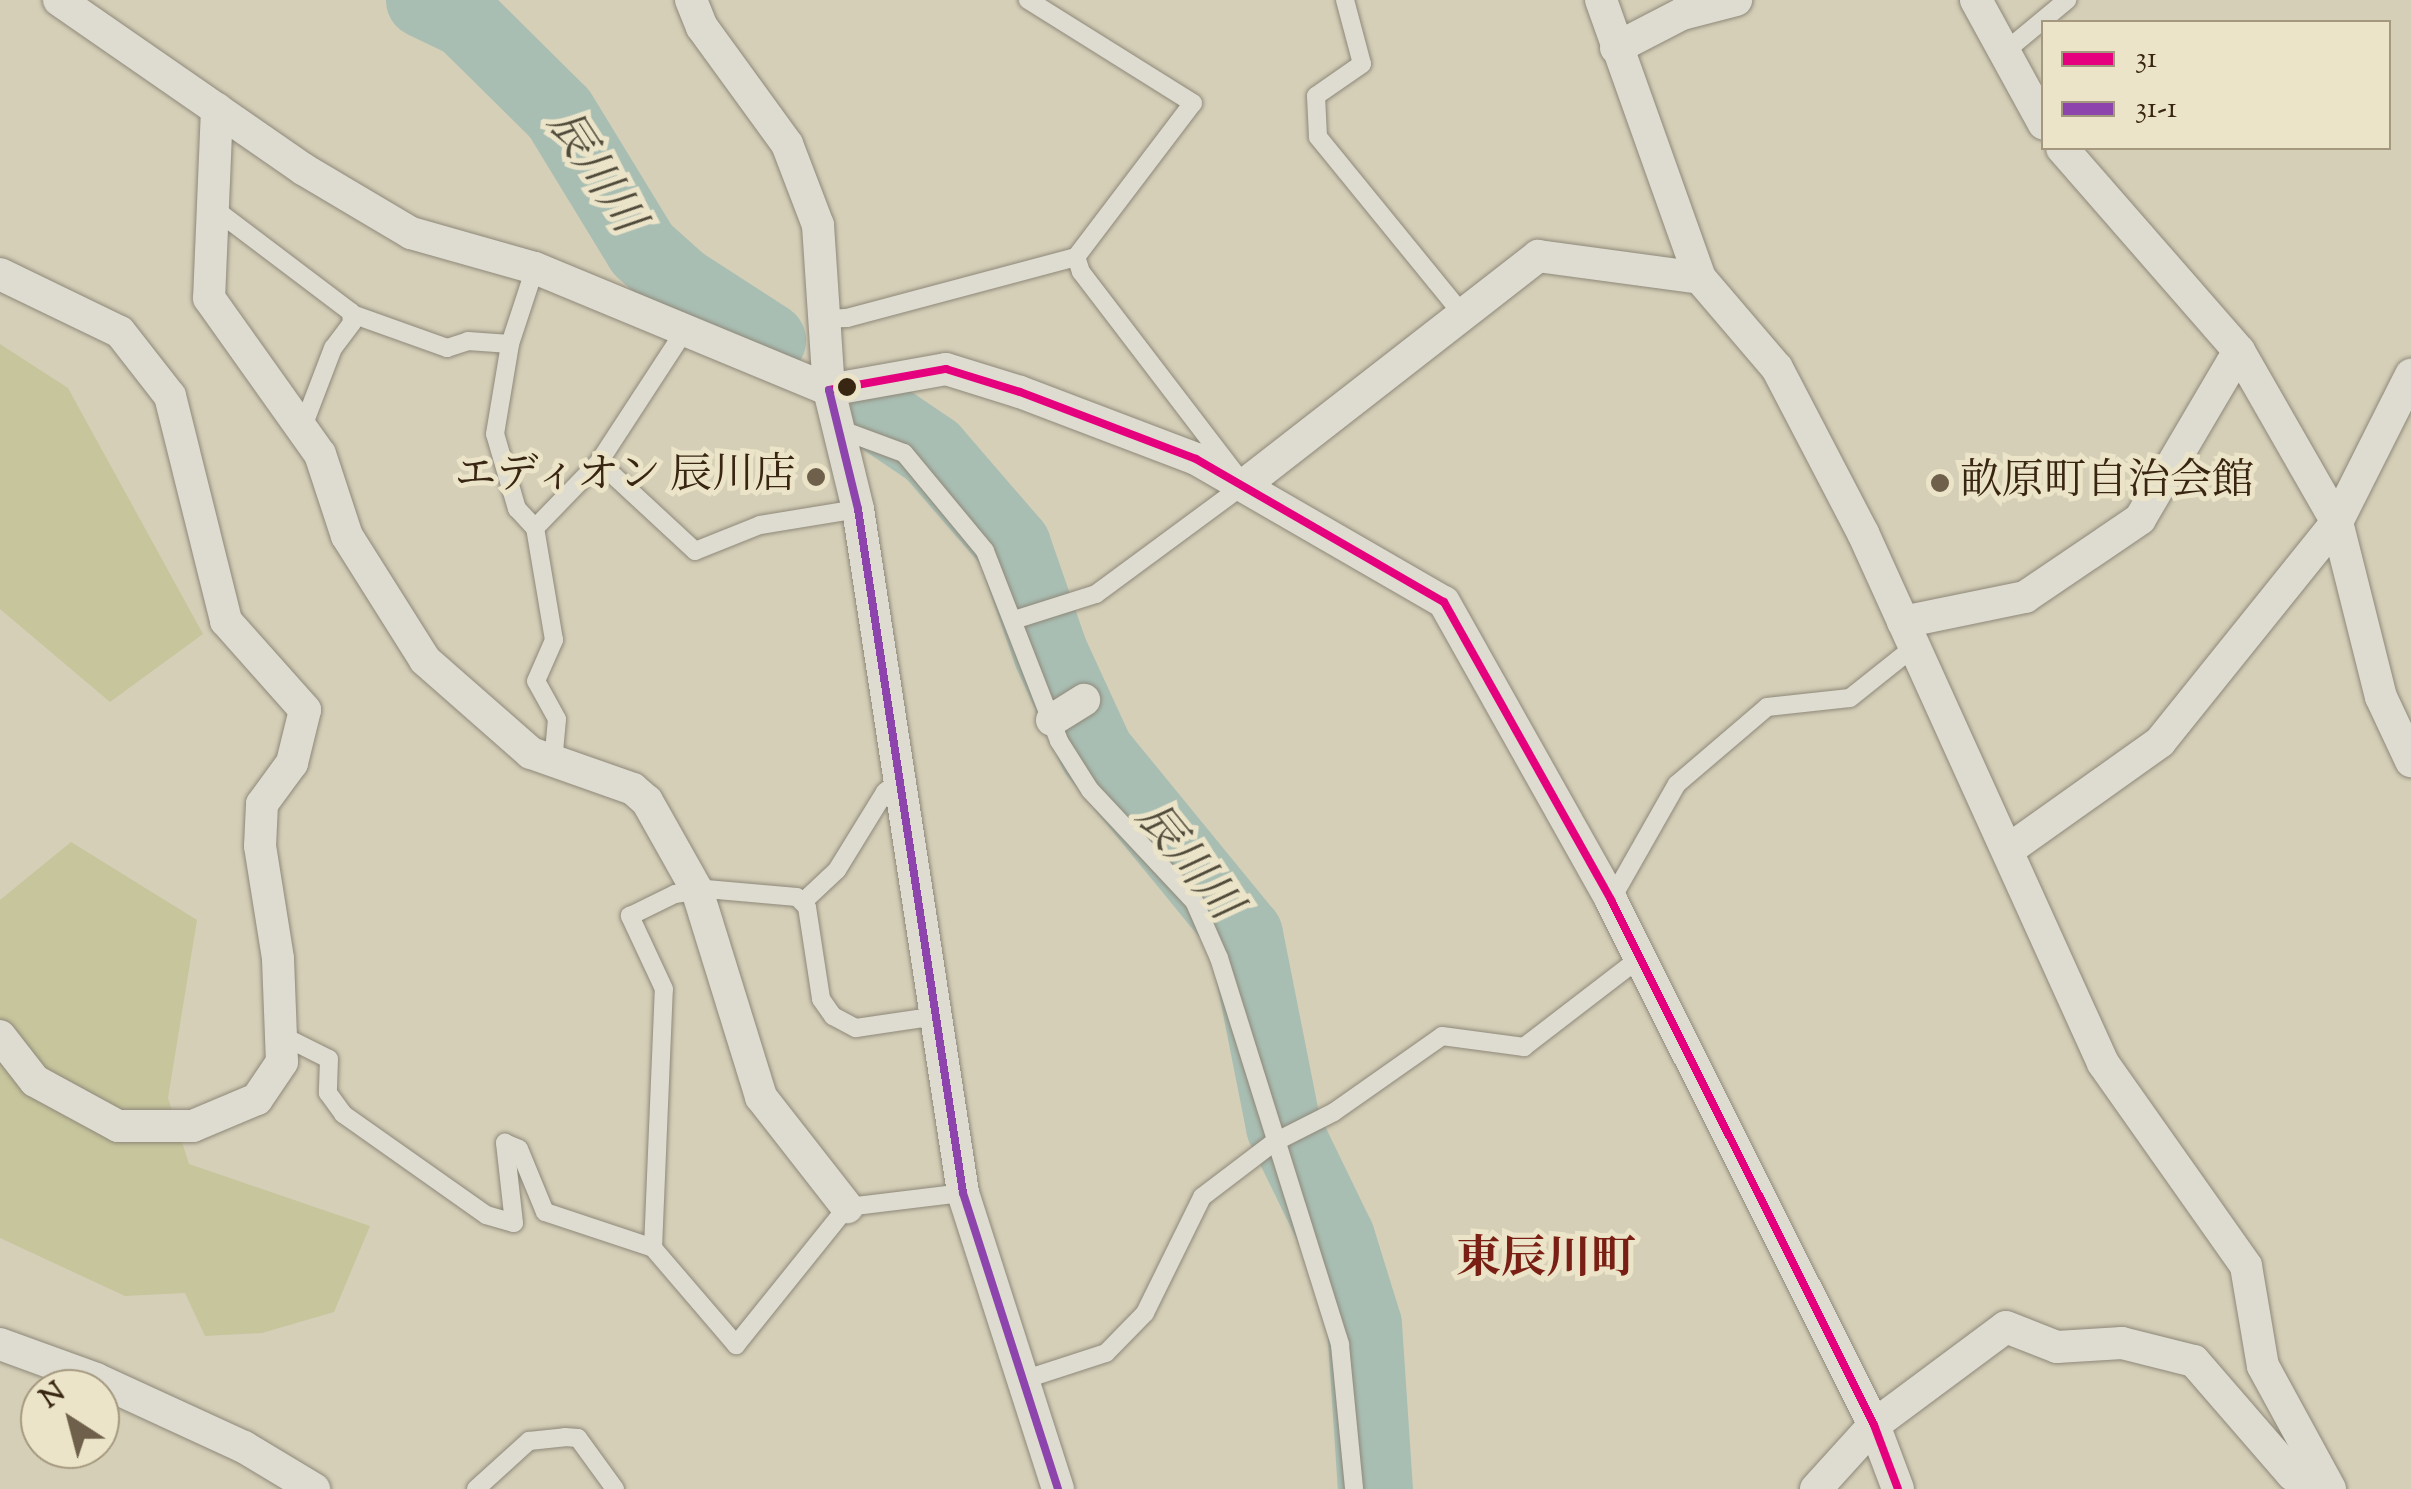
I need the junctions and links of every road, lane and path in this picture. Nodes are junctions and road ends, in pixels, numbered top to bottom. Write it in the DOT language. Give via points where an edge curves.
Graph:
graph roads {
  1 [pos="58,0"];
  2 [pos="691,0"];
  3 [pos="1028,0"];
  4 [pos="1344,0"];
  5 [pos="1600,0"];
  6 [pos="1736,0"];
  7 [pos="1976,0"];
  8 [pos="2067,0"];
  9 [pos="2043,20"];
  10 [pos="2041,22"];
  11 [pos="1616,48"];
  12 [pos="2002,54"];
  13 [pos="216,110"];
  14 [pos="2041,119"];
  15 [pos="2064,150"];
  16 [pos="208,204"];
  17 [pos="1076,256"];
  18 [pos="535,268"];
  19 [pos="0,274"];
  20 [pos="1700,278"];
  21 [pos="352,314"];
  22 [pos="1463,315"];
  23 [pos="821,319"];
  24 [pos="685,330"];
  25 [pos="510,344"];
  26 [pos="2239,351"];
  27 [pos="2411,374"];
  28 [pos="829,390"];
  29 [pos="840,429"];
  30 [pos="302,430"];
  31 [pos="598,462"];
  32 [pos="1244,485"];
  33 [pos="858,510"];
  34 [pos="2338,522"];
  35 [pos="534,528"];
  36 [pos="1014,620"];
  37 [pos="1909,635"];
  38 [pos="1084,700"];
  39 [pos="1052,720"];
  40 [pos="2411,761"];
  41 [pos="553,762"];
  42 [pos="902,779"];
  43 [pos="2011,848"];
  44 [pos="697,890"];
  45 [pos="1611,900"];
  46 [pos="804,901"];
  47 [pos="1637,960"];
  48 [pos="936,1016"];
  49 [pos="0,1036"];
  50 [pos="282,1036"];
  51 [pos="1273,1143"];
  52 [pos="963,1193"];
  53 [pos="846,1207"];
  54 [pos="652,1248"];
  55 [pos="0,1344"];
  56 [pos="1026,1378"];
  57 [pos="1874,1426"];
  58 [pos="1049,1486"];
  59 [pos="314,1489"];
  60 [pos="476,1489"];
  61 [pos="614,1489"];
  62 [pos="1354,1489"];
  63 [pos="1816,1489"];
  64 [pos="1898,1489"];
  65 [pos="2317,1489"];
  66 [pos="2330,1489"];
  1 -- 13 [label="street"];
  2 -- 23 [label="street" via="702,27 787,144 805,185 824,266"];
  3 -- 17 [label="lane" via="1193,103"];
  4 -- 22 [label="lane" via="1362,64 1316,96 1318,137"];
  5 -- 11 [label="street"];
  6 -- 11 [label="street" via="1682,14"];
  7 -- 12 [label="street"];
  8 -- 9 [label="lane"];
  10 -- 12 [label="lane"];
  11 -- 20 [label="street"];
  12 -- 14 [label="street"];
  13 -- 16 [label="street"];
  13 -- 18 [label="street" via="411,233"];
  15 -- 26 [label="street"];
  16 -- 21 [label="lane"];
  16 -- 30 [label="street" via="209,298"];
  17 -- 23 [label="lane" via="847,318"];
  17 -- 32 [label="lane" via="1080,272"];
  18 -- 24 [label="street"];
  18 -- 25 [label="lane"];
  19 -- 50 [label="street" via="120,332 170,396 226,621 304,710 297,750 262,804 260,846"];
  20 -- 22 [label="street" via="1538,256"];
  20 -- 37 [label="street" via="1777,368"];
  21 -- 25 [label="lane" via="448,348 468,341"];
  21 -- 30 [label="lane"];
  22 -- 32 [label="street"];
  23 -- 28 [label="street"];
  24 -- 28 [label="street"];
  24 -- 31 [label="lane"];
  25 -- 35 [label="lane" via="496,434 517,509"];
  26 -- 34 [label="street"];
  26 -- 37 [label="street" via="2140,519 2025,596"];
  27 -- 34 [label="street"];
  28 -- 29 [label="street"];
  28 -- 32 [label="street" via="946,369 1196,459"];
  29 -- 33 [label="street"];
  29 -- 36 [label="lane" via="904,453 926,475 985,551"];
  30 -- 41 [label="street" via="320,454 346,536 424,660 531,753"];
  31 -- 33 [label="lane" via="695,551 760,525"];
  31 -- 35 [label="lane"];
  32 -- 36 [label="lane" via="1096,594"];
  32 -- 45 [label="street" via="1444,602"];
  33 -- 42 [label="street"];
  34 -- 40 [label="street" via="2380,697"];
  34 -- 43 [label="street" via="2160,742"];
  35 -- 41 [label="lane" via="554,640 536,681 557,719"];
  36 -- 39 [label="lane"];
  37 -- 43 [label="street"];
  37 -- 45 [label="lane" via="1850,698 1767,706 1677,784"];
  38 -- 39 [label="street"];
  39 -- 51 [label="lane" via="1090,790 1194,902 1219,958"];
  41 -- 44 [label="street" via="633,789 647,801"];
  42 -- 46 [label="lane" via="885,792 837,870"];
  42 -- 48 [label="street"];
  43 -- 66 [label="street" via="2103,1063 2246,1266 2263,1366"];
  44 -- 46 [label="lane"];
  44 -- 53 [label="street" via="761,1097"];
  44 -- 54 [label="lane" via="630,916 664,989"];
  45 -- 47 [label="street"];
  46 -- 48 [label="lane" via="821,998 832,1016 856,1028"];
  47 -- 51 [label="lane" via="1524,1047 1442,1036 1334,1112"];
  47 -- 57 [label="street"];
  48 -- 52 [label="street"];
  49 -- 50 [label="street" via="35,1081 118,1126 193,1126 258,1098 282,1062"];
  50 -- 54 [label="lane" via="329,1059 328,1092 344,1114 486,1215 514,1223 505,1143 519,1149 545,1212"];
  51 -- 56 [label="lane" via="1202,1197 1145,1313 1106,1353"];
  51 -- 62 [label="lane" via="1340,1345"];
  52 -- 53 [label="lane"];
  52 -- 56 [label="street" via="985,1274"];
  53 -- 54 [label="lane" via="736,1345"];
  55 -- 59 [label="street" via="96,1379 244,1447"];
  56 -- 58 [label="street"];
  57 -- 63 [label="street"];
  57 -- 64 [label="street"];
  57 -- 65 [label="street" via="2006,1327 2057,1346 2122,1343 2194,1360 2292,1474"];
  60 -- 61 [label="lane" via="528,1441 565,1437 578,1438"];
}
